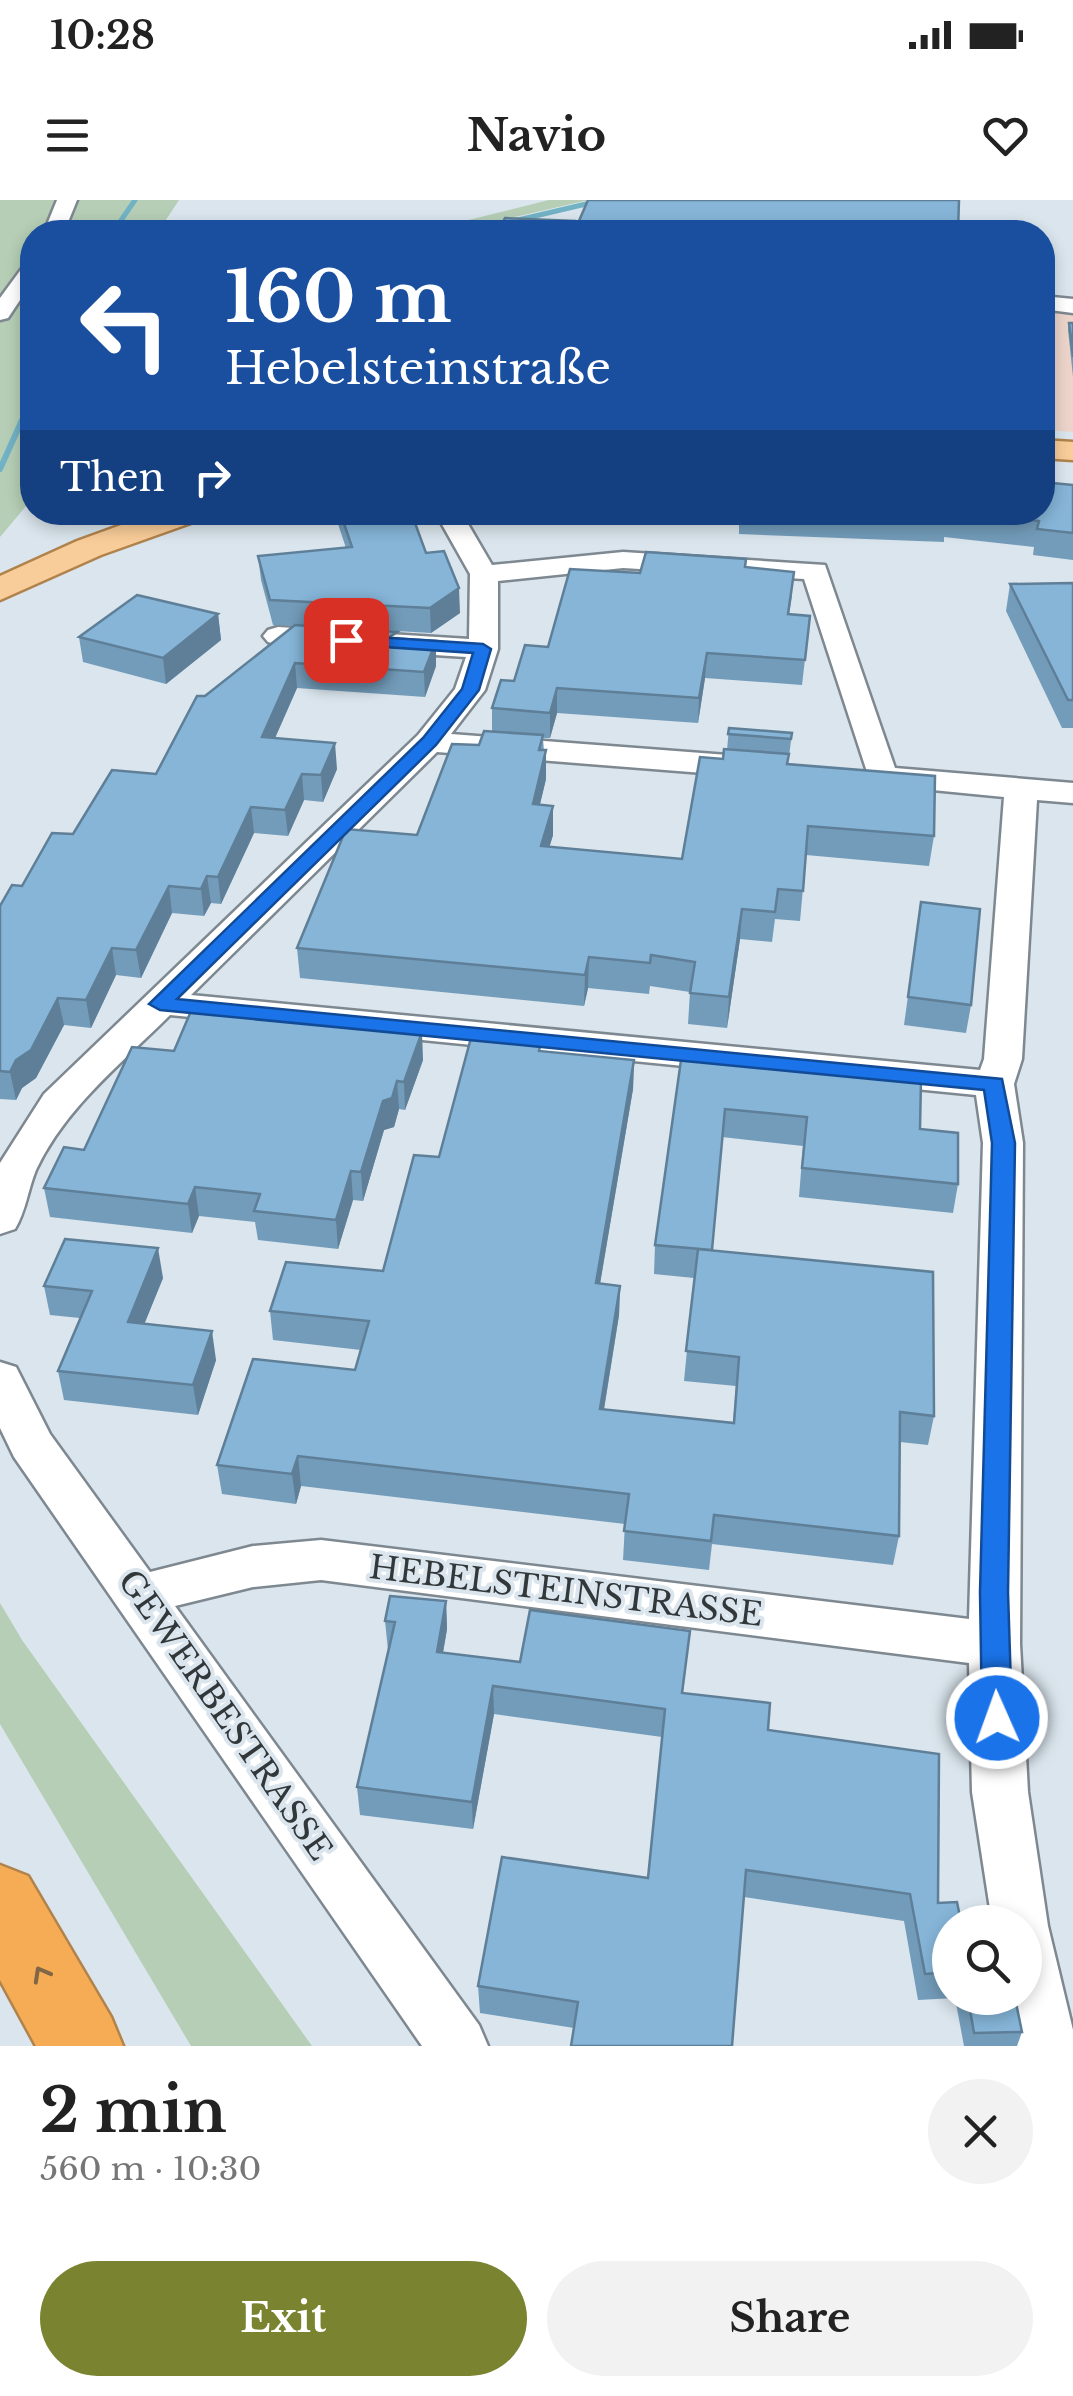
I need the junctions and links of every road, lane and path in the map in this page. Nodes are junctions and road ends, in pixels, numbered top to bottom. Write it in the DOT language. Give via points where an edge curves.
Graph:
graph roads {
  1 [pos="20,285"];
  2 [pos="0,313"];
  3 [pos="154,525"];
  4 [pos="456,525"];
  5 [pos="484,574"];
  6 [pos="0,589"];
  7 [pos="278,636"];
  8 [pos="483,649"];
  9 [pos="429,742"];
  10 [pos="783,769"];
  11 [pos="842,774"];
  12 [pos="882,777"];
  13 [pos="1021,790"];
  14 [pos="1073,793"];
  15 [pos="160,1004"];
  16 [pos="994,1084"];
  17 [pos="0,1219"];
  18 [pos="0,1379"];
  19 [pos="141,1595"];
  20 [pos="994,1644"];
  21 [pos="0,1902"];
  22 [pos="1019,1905"];
  23 [pos="1040,2015"];
  24 [pos="81,2046"];
  25 [pos="458,2046"];
  26 [pos="1046,2046"];
  1 -- 2 [label="street"];
  3 -- 6 [label="main road"];
  4 -- 5 [label="street"];
  5 -- 8 [label="street"];
  5 -- 12 [label="street" via="623,560 815,571"];
  7 -- 8 [label="street"];
  8 -- 9 [label="street" via="470,690"];
  9 -- 10 [label="street"];
  9 -- 15 [label="street"];
  11 -- 12 [label="street"];
  12 -- 13 [label="street"];
  13 -- 14 [label="street"];
  13 -- 16 [label="street" via="1003,1059"];
  15 -- 16 [label="street"];
  15 -- 17 [label="street" via="58,1103 16,1170"];
  16 -- 20 [label="street" via="1003,1143"];
  18 -- 19 [label="street, GEWERBESTRASSE" via="31,1444"];
  19 -- 20 [label="street, HEBELSTEINSTRASSE" via="250,1566 321,1560"];
  19 -- 25 [label="street, GEWERBESTRASSE"];
  20 -- 22 [label="street" via="1000,1792"];
  24 -- 21 [label="highway, one-way"];
  23 -- 26 [label="street"];
}
